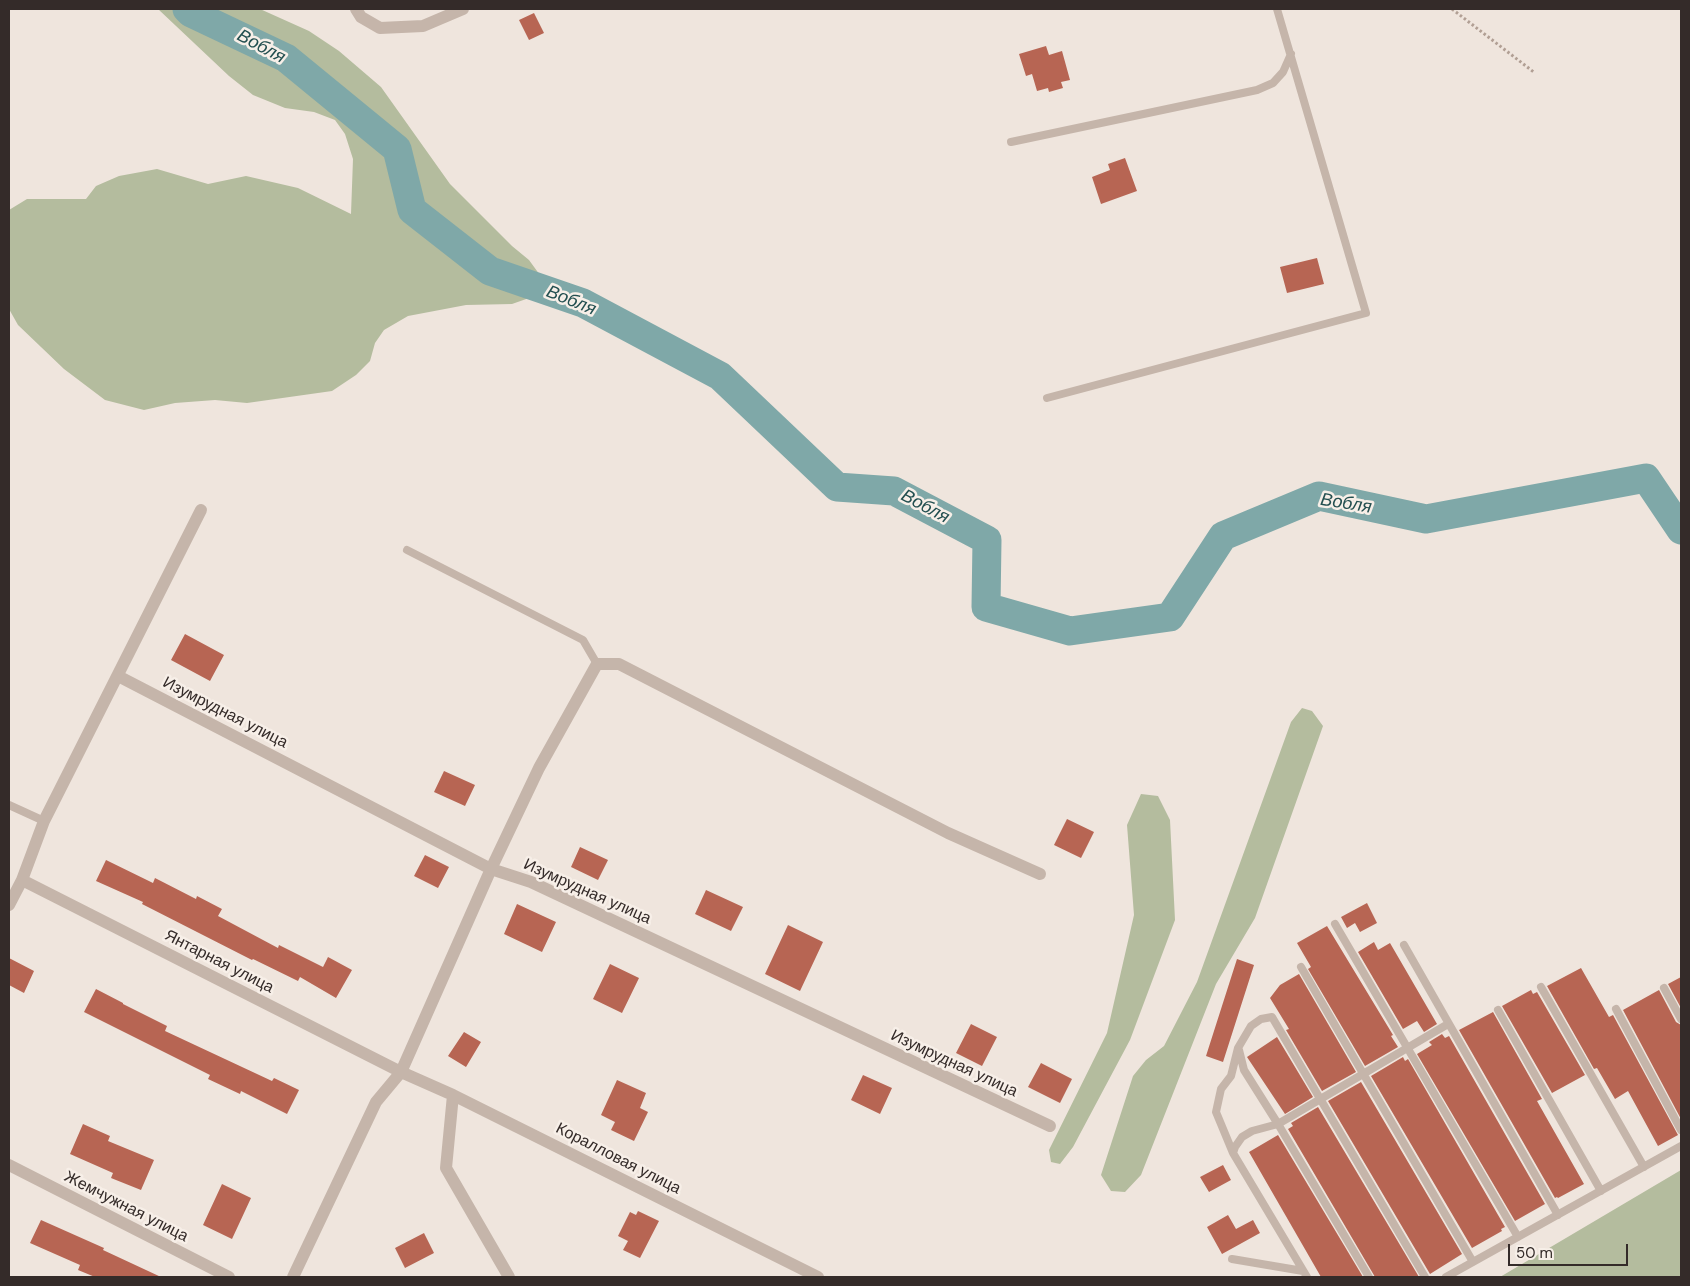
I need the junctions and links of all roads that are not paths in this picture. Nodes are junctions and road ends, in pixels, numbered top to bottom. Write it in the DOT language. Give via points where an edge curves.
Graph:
graph roads {
  1 [pos="356,9"];
  2 [pos="463,9"];
  3 [pos="1277,9"];
  4 [pos="1291,54"];
  5 [pos="1011,142"];
  6 [pos="1047,398"];
  7 [pos="201,510"];
  8 [pos="407,550"];
  9 [pos="597,664"];
  10 [pos="118,676"];
  11 [pos="9,805"];
  12 [pos="44,821"];
  13 [pos="491,869"];
  14 [pos="1040,874"];
  15 [pos="22,880"];
  16 [pos="9,905"];
  17 [pos="1335,924"];
  18 [pos="1404,945"];
  19 [pos="1301,967"];
  20 [pos="1542,987"];
  21 [pos="1664,988"];
  22 [pos="1616,1009"];
  23 [pos="1498,1010"];
  24 [pos="1681,1020"];
  25 [pos="1448,1024"];
  26 [pos="1238,1048"];
  27 [pos="1407,1048"];
  28 [pos="401,1072"];
  29 [pos="1363,1074"];
  30 [pos="454,1094"];
  31 [pos="1321,1099"];
  32 [pos="1278,1124"];
  33 [pos="1050,1126"];
  34 [pos="1681,1130"];
  35 [pos="1681,1146"];
  36 [pos="1233,1153"];
  37 [pos="9,1166"];
  38 [pos="1644,1167"];
  39 [pos="1601,1191"];
  40 [pos="1558,1215"];
  41 [pos="1518,1237"];
  42 [pos="1232,1259"];
  43 [pos="1473,1262"];
  44 [pos="1305,1274"];
  45 [pos="229,1277"];
  46 [pos="293,1277"];
  47 [pos="510,1277"];
  48 [pos="818,1277"];
  49 [pos="1369,1277"];
  50 [pos="1425,1277"];
  51 [pos="1446,1277"];
  1 -- 2 [label="street" via="361,17 380,28 423,26"];
  3 -- 4 [label="lane"];
  4 -- 5 [label="lane" via="1283,72 1273,82 1257,90"];
  4 -- 6 [label="lane" via="1366,313"];
  7 -- 10 [label="street"];
  8 -- 9 [label="lane" via="583,640"];
  9 -- 13 [label="street" via="539,768"];
  9 -- 14 [label="street" via="619,664 948,833"];
  10 -- 12 [label="street"];
  10 -- 13 [label="street, Изумрудная улица"];
  11 -- 12 [label="lane"];
  12 -- 15 [label="street"];
  13 -- 28 [label="street"];
  13 -- 33 [label="street, Изумрудная улица" via="531,882"];
  15 -- 16 [label="street"];
  15 -- 28 [label="street, Янтарная улица"];
  17 -- 27 [label="lane"];
  18 -- 25 [label="lane"];
  19 -- 29 [label="lane"];
  20 -- 38 [label="lane"];
  21 -- 24 [label="lane"];
  22 -- 34 [label="lane"];
  23 -- 39 [label="lane"];
  25 -- 27 [label="lane"];
  25 -- 40 [label="lane"];
  26 -- 31 [label="lane" via="1251,1026 1272,1017"];
  26 -- 32 [label="lane" via="1244,1070"];
  26 -- 36 [label="lane" via="1231,1076 1221,1089 1216,1112"];
  27 -- 29 [label="lane"];
  27 -- 41 [label="lane"];
  28 -- 30 [label="street, Коралловая улица"];
  28 -- 46 [label="street" via="376,1102"];
  29 -- 31 [label="lane"];
  29 -- 43 [label="lane"];
  30 -- 47 [label="street" via="446,1168"];
  30 -- 48 [label="street, Коралловая улица"];
  31 -- 32 [label="lane"];
  31 -- 50 [label="lane"];
  32 -- 36 [label="lane" via="1242,1137"];
  32 -- 49 [label="lane"];
  35 -- 38 [label="lane"];
  36 -- 44 [label="lane"];
  37 -- 45 [label="street, Жемчужная улица"];
  38 -- 39 [label="lane"];
  39 -- 40 [label="lane"];
  40 -- 41 [label="lane"];
  41 -- 43 [label="lane"];
  42 -- 44 [label="lane"];
  43 -- 51 [label="lane"];
}
